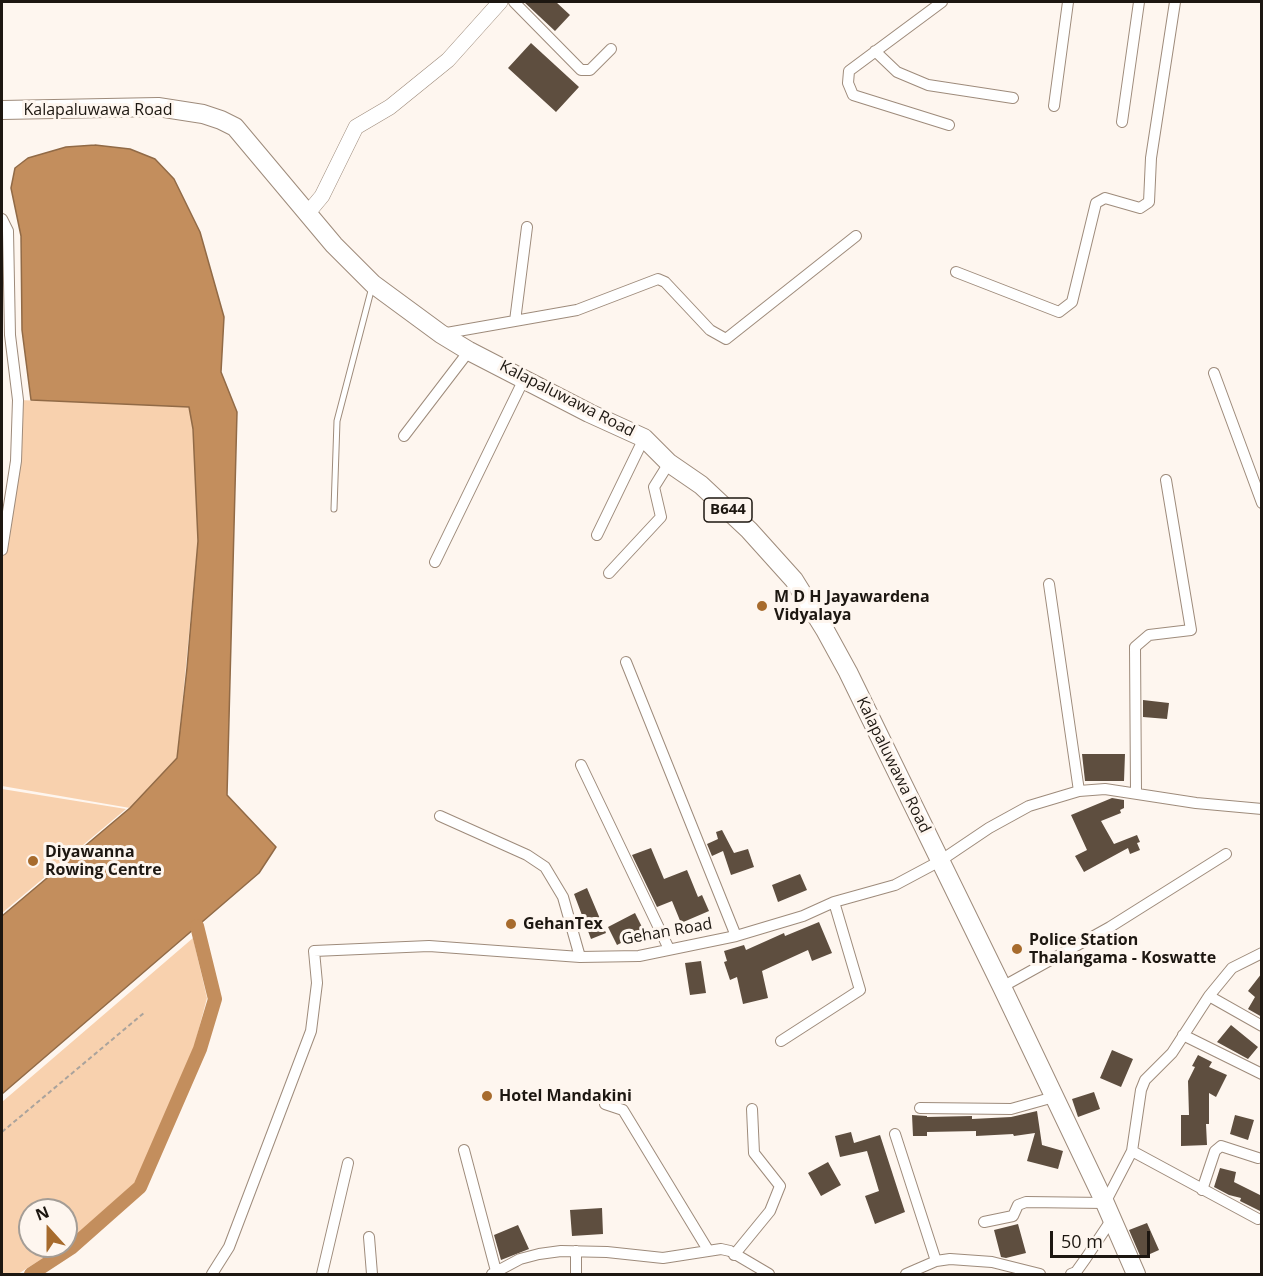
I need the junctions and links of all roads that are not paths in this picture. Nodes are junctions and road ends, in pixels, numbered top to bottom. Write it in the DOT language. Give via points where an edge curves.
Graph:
graph roads {
  1 [pos="500,2"];
  2 [pos="514,2"];
  3 [pos="942,2"];
  4 [pos="1068,2"];
  5 [pos="1139,2"];
  6 [pos="1175,2"];
  7 [pos="611,49"];
  8 [pos="875,51"];
  9 [pos="1012,98"];
  10 [pos="1054,106"];
  11 [pos="2,110"];
  12 [pos="1122,122"];
  13 [pos="949,125"];
  14 [pos="307,214"];
  15 [pos="2,219"];
  16 [pos="526,227"];
  17 [pos="856,236"];
  18 [pos="956,272"];
  19 [pos="373,284"];
  20 [pos="515,321"];
  21 [pos="441,334"];
  22 [pos="469,351"];
  23 [pos="1214,373"];
  24 [pos="524,379"];
  25 [pos="404,436"];
  26 [pos="644,438"];
  27 [pos="669,464"];
  28 [pos="1167,480"];
  29 [pos="1262,503"];
  30 [pos="334,509"];
  31 [pos="597,535"];
  32 [pos="2,550"];
  33 [pos="435,562"];
  34 [pos="609,573"];
  35 [pos="1049,584"];
  36 [pos="626,662"];
  37 [pos="581,765"];
  38 [pos="1078,791"];
  39 [pos="1137,792"];
  40 [pos="1262,809"];
  41 [pos="440,816"];
  42 [pos="1226,854"];
  43 [pos="940,861"];
  44 [pos="834,902"];
  45 [pos="736,936"];
  46 [pos="669,949"];
  47 [pos="1262,953"];
  48 [pos="580,957"];
  49 [pos="1002,987"];
  50 [pos="1209,996"];
  51 [pos="1262,1026"];
  52 [pos="1183,1035"];
  53 [pos="781,1041"];
  54 [pos="1262,1074"];
  55 [pos="1054,1097"];
  56 [pos="605,1104"];
  57 [pos="752,1108"];
  58 [pos="920,1108"];
  59 [pos="895,1134"];
  60 [pos="464,1150"];
  61 [pos="1132,1151"];
  62 [pos="1258,1158"];
  63 [pos="348,1162"];
  64 [pos="1202,1190"];
  65 [pos="1108,1211"];
  66 [pos="1258,1219"];
  67 [pos="984,1222"];
  68 [pos="369,1237"];
  69 [pos="708,1250"];
  70 [pos="576,1251"];
  71 [pos="734,1255"];
  72 [pos="936,1261"];
  73 [pos="494,1273"];
  74 [pos="212,1275"];
  75 [pos="322,1275"];
  76 [pos="372,1275"];
  77 [pos="576,1275"];
  78 [pos="769,1275"];
  79 [pos="906,1275"];
  80 [pos="1040,1275"];
  81 [pos="1071,1275"];
  82 [pos="1136,1275"];
  1 -- 14 [label="street" via="448,60 390,107 356,127 322,196"];
  2 -- 7 [label="street" via="581,70 590,70"];
  3 -- 8 [label="street"];
  4 -- 10 [label="street"];
  5 -- 12 [label="street"];
  6 -- 18 [label="street" via="1151,158 1149,202 1140,208 1105,198 1096,203 1072,302 1059,312"];
  8 -- 9 [label="street" via="897,72 928,85"];
  8 -- 13 [label="street" via="849,71 853,95"];
  11 -- 14 [label="main road, Kalapaluwawa Road / B644" via="158,107 221,120 235,127"];
  14 -- 19 [label="main road, Kalapaluwawa Road / B644"];
  15 -- 32 [label="street" via="8,231 10,335 18,400 16,461"];
  16 -- 20 [label="street"];
  17 -- 20 [label="street" via="726,339 710,330 658,279 577,310"];
  19 -- 21 [label="main road, Kalapaluwawa Road / B644"];
  19 -- 30 [label="lane" via="337,421"];
  20 -- 21 [label="street"];
  21 -- 22 [label="main road, Kalapaluwawa Road / B644"];
  22 -- 24 [label="main road, Kalapaluwawa Road / B644"];
  22 -- 25 [label="street"];
  23 -- 29 [label="street"];
  24 -- 26 [label="main road, Kalapaluwawa Road / B644"];
  24 -- 33 [label="street"];
  26 -- 27 [label="main road, Kalapaluwawa Road / B644"];
  26 -- 31 [label="street"];
  27 -- 34 [label="street" via="654,487 661,517"];
  27 -- 43 [label="main road, Kalapaluwawa Road / B644" via="701,485 794,580 848,672"];
  28 -- 39 [label="street" via="1191,630 1149,635 1135,647"];
  35 -- 38 [label="street"];
  36 -- 45 [label="street"];
  37 -- 46 [label="street"];
  38 -- 39 [label="street, Gehan Road"];
  38 -- 43 [label="street, Gehan Road" via="1029,806 964,842"];
  39 -- 40 [label="street, Gehan Road"];
  41 -- 48 [label="street" via="545,867 563,897"];
  42 -- 49 [label="street" via="1110,927"];
  43 -- 44 [label="street, Gehan Road" via="895,885"];
  43 -- 49 [label="main road, Kalapaluwawa Road / B644"];
  44 -- 45 [label="street, Gehan Road"];
  44 -- 53 [label="street" via="860,990"];
  45 -- 46 [label="street, Gehan Road"];
  46 -- 48 [label="street, Gehan Road" via="639,956"];
  47 -- 50 [label="street" via="1232,968"];
  48 -- 74 [label="street, Gehan Road" via="429,946 314,951 317,983 311,1031 229,1247"];
  49 -- 55 [label="main road, Kalapaluwawa Road / B644"];
  50 -- 51 [label="street"];
  50 -- 52 [label="street"];
  52 -- 54 [label="street"];
  52 -- 61 [label="street" via="1172,1053 1145,1080"];
  55 -- 58 [label="street" via="1011,1109"];
  55 -- 65 [label="main road, Kalapaluwawa Road / B644"];
  56 -- 69 [label="street" via="623,1110"];
  57 -- 71 [label="street" via="754,1152 780,1186 770,1211"];
  59 -- 72 [label="street"];
  60 -- 73 [label="street"];
  61 -- 64 [label="street"];
  61 -- 65 [label="street"];
  62 -- 64 [label="street" via="1221,1146 1215,1151"];
  63 -- 75 [label="street"];
  64 -- 66 [label="street"];
  65 -- 67 [label="street" via="1026,1202 1018,1205 1013,1216"];
  65 -- 81 [label="street" via="1086,1258"];
  65 -- 82 [label="main road, Kalapaluwawa Road / B644"];
  68 -- 76 [label="street"];
  69 -- 70 [label="street" via="663,1258"];
  69 -- 71 [label="street" via="721,1249"];
  70 -- 73 [label="street" via="520,1259"];
  70 -- 77 [label="street"];
  71 -- 78 [label="street"];
  72 -- 79 [label="street"];
  72 -- 80 [label="street" via="992,1262"];
}
